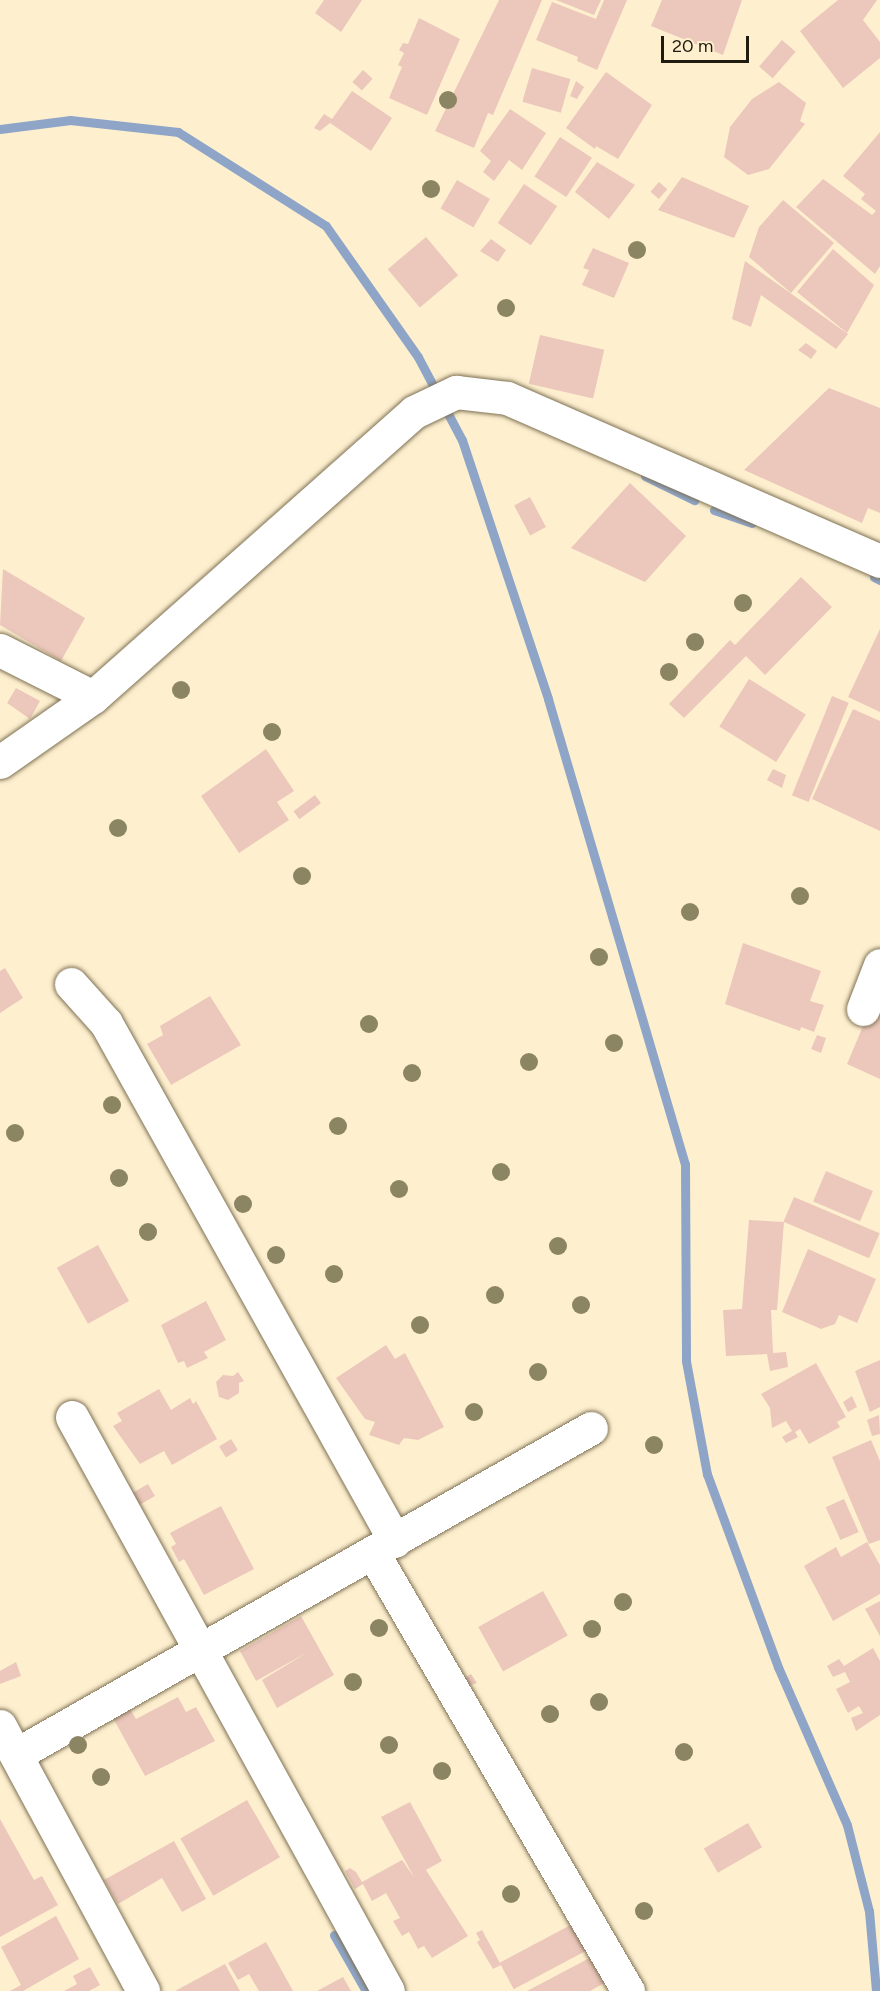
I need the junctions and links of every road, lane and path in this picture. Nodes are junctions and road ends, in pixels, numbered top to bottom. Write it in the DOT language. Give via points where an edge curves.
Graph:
graph roads {
  1 [pos="880,561"];
  2 [pos="0,650"];
  3 [pos="93,698"];
  4 [pos="0,762"];
  5 [pos="880,965"];
  6 [pos="71,984"];
  7 [pos="863,1009"];
  8 [pos="72,1417"];
  9 [pos="591,1428"];
  10 [pos="384,1547"];
  11 [pos="201,1648"];
  12 [pos="0,1726"];
  13 [pos="17,1754"];
  14 [pos="143,1991"];
  15 [pos="388,1991"];
  16 [pos="628,1991"];
  1 -- 3 [label="street" via="507,398 456,392 414,412"];
  2 -- 3 [label="street"];
  3 -- 4 [label="street"];
  5 -- 7 [label="street"];
  6 -- 10 [label="street" via="106,1023"];
  8 -- 11 [label="street"];
  9 -- 10 [label="street"];
  10 -- 11 [label="street"];
  10 -- 16 [label="street"];
  11 -- 13 [label="street"];
  11 -- 15 [label="street"];
  12 -- 13 [label="street"];
  13 -- 14 [label="street"];
}
